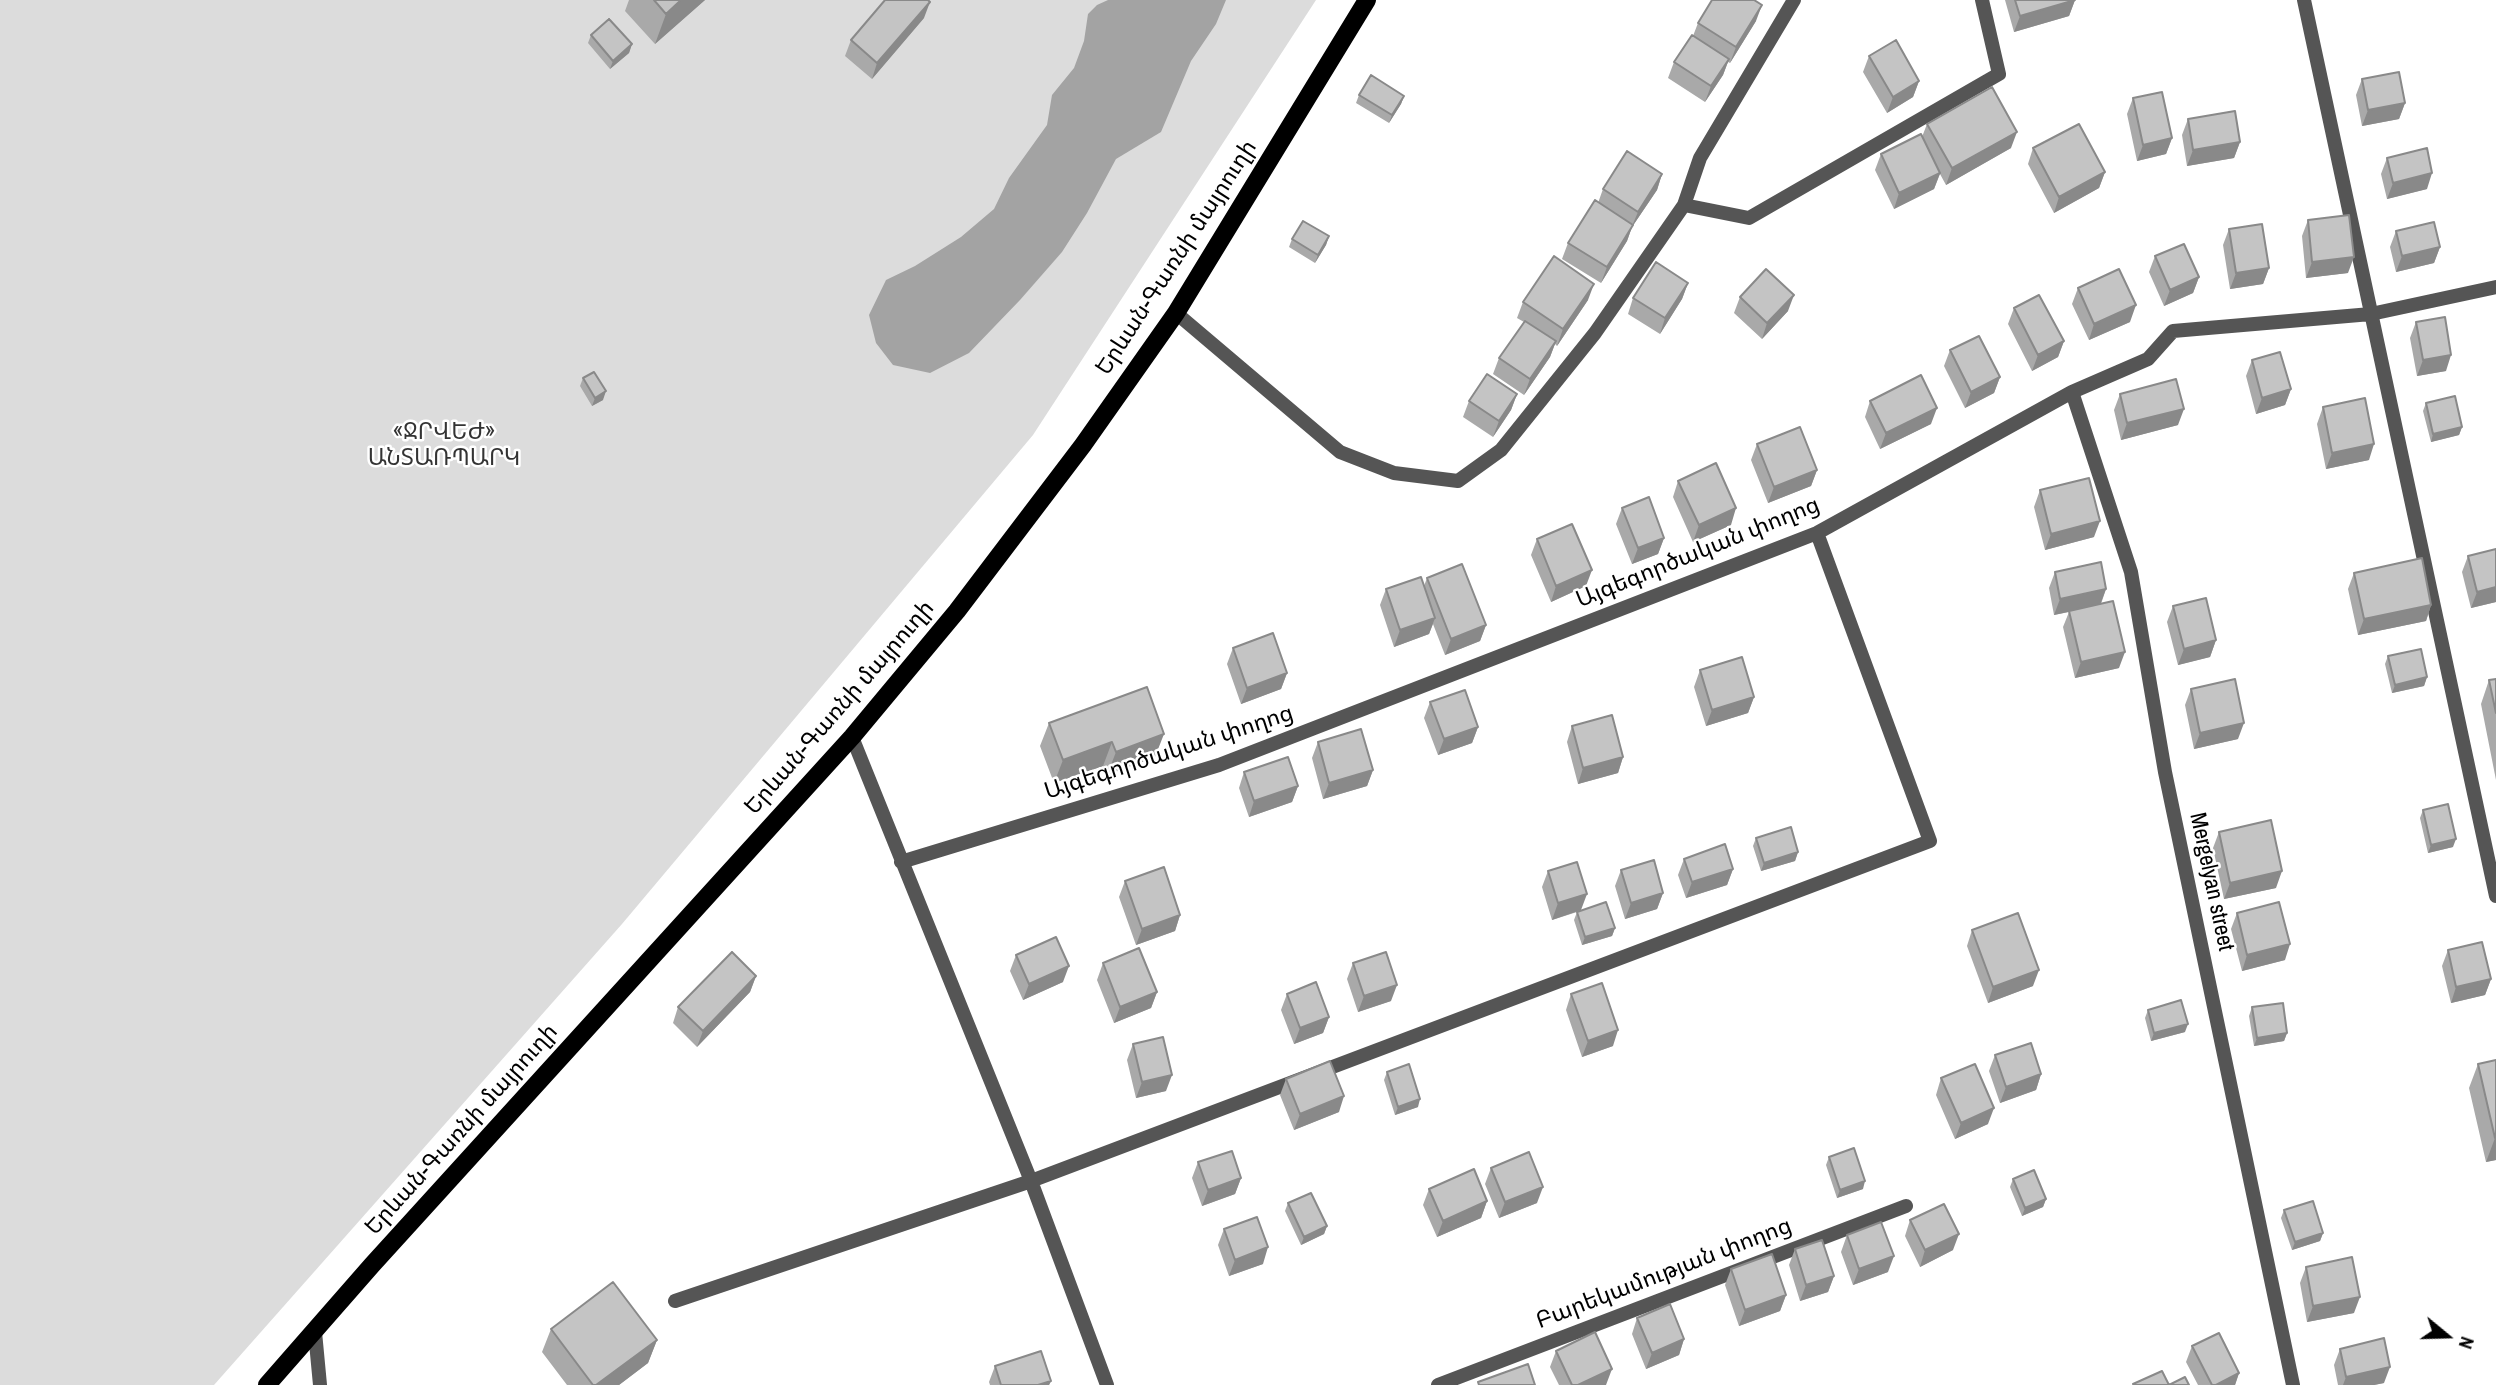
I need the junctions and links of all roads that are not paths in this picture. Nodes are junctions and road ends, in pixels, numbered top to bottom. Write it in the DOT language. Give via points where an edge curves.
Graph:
graph roads {
  1 [pos="1367,0"];
  2 [pos="1794,0"];
  3 [pos="1982,0"];
  4 [pos="2304,0"];
  5 [pos="1684,205"];
  6 [pos="2496,287"];
  7 [pos="1176,313"];
  8 [pos="2371,314"];
  9 [pos="2072,392"];
  10 [pos="1817,533"];
  11 [pos="852,737"];
  12 [pos="901,862"];
  13 [pos="2496,896"];
  14 [pos="1031,1181"];
  15 [pos="1906,1206"];
  16 [pos="675,1301"];
  17 [pos="315,1332"];
  18 [pos="267,1385"];
  19 [pos="320,1385"];
  20 [pos="1107,1385"];
  21 [pos="1438,1385"];
  22 [pos="2293,1385"];
  1 -- 7 [label="main road, Երևան-Գառնի մայրուղի"];
  2 -- 5 [label="street" via="1700,158"];
  3 -- 5 [label="street" via="1999,74 1749,218"];
  4 -- 8 [label="street"];
  5 -- 7 [label="street" via="1595,333 1501,450 1458,481 1394,473 1340,452"];
  6 -- 8 [label="street, Այգեգործական փողոց"];
  7 -- 11 [label="main road, Երևան-Գառնի մայրուղի" via="957,611"];
  8 -- 9 [label="street, Այգեգործական փողոց" via="2173,331 2148,359"];
  8 -- 13 [label="street"];
  9 -- 10 [label="street, Այգեգործական փողոց"];
  9 -- 22 [label="street, Mergelyan street" via="2131,572 2165,772"];
  10 -- 12 [label="street, Այգեգործական փողոց" via="1219,765"];
  10 -- 14 [label="street" via="1930,841"];
  11 -- 12 [label="street"];
  11 -- 17 [label="main road, Երևան-Գառնի մայրուղի"];
  12 -- 14 [label="street"];
  14 -- 16 [label="street"];
  14 -- 20 [label="street"];
  15 -- 21 [label="street, Բարեկամության փողոց"];
  17 -- 18 [label="main road, Երևան-Գառնի մայրուղի"];
  17 -- 19 [label="street"];
}
